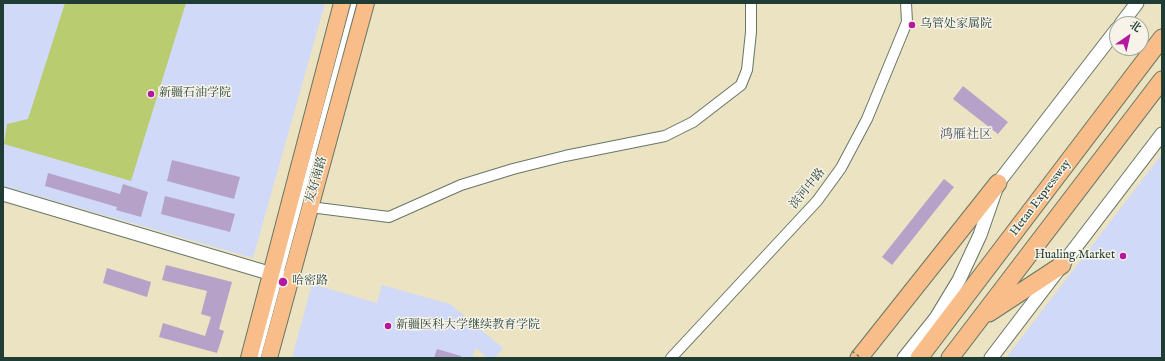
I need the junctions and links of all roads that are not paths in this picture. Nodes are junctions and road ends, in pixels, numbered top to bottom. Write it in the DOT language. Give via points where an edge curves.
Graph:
graph roads {
  1 [pos="342,3"];
  2 [pos="354,3"];
  3 [pos="366,3"];
  4 [pos="751,3"];
  5 [pos="906,3"];
  6 [pos="1137,3"];
  7 [pos="1127,16"];
  8 [pos="1162,38"];
  9 [pos="1109,39"];
  10 [pos="1162,80"];
  11 [pos="1162,134"];
  12 [pos="998,183"];
  13 [pos="3,194"];
  14 [pos="310,207"];
  15 [pos="998,254"];
  16 [pos="1062,265"];
  17 [pos="280,276"];
  18 [pos="936,318"];
  19 [pos="980,318"];
  20 [pos="857,356"];
  21 [pos="249,358"];
  22 [pos="258,358"];
  23 [pos="269,358"];
  24 [pos="672,358"];
  25 [pos="904,358"];
  26 [pos="919,358"];
  27 [pos="950,358"];
  28 [pos="991,358"];
  1 -- 17 [label="main road, 友好南路"];
  2 -- 17 [label="lane"];
  3 -- 14 [label="main road, 友好南路"];
  4 -- 14 [label="street" via="747,70 741,85 693,122 665,136 513,169 461,185 389,217"];
  5 -- 24 [label="street, 滨河中路" via="907,22 867,119 841,168 817,201"];
  6 -- 7 [label="street"];
  8 -- 15 [label="highway, Hetan Expressway"];
  9 -- 12 [label="street"];
  10 -- 19 [label="highway, Hetan Expressway"];
  11 -- 16 [label="street"];
  12 -- 18 [label="street" via="980,235 959,280"];
  12 -- 20 [label="highway"];
  13 -- 17 [label="street"];
  14 -- 17 [label="main road, 友好南路"];
  15 -- 18 [label="highway"];
  15 -- 26 [label="highway, Hetan Expressway"];
  16 -- 19 [label="highway"];
  16 -- 28 [label="street"];
  17 -- 21 [label="main road, 友好南路"];
  17 -- 22 [label="lane"];
  17 -- 23 [label="main road, 友好南路"];
  18 -- 25 [label="street"];
  19 -- 27 [label="highway, Hetan Expressway"];
}
